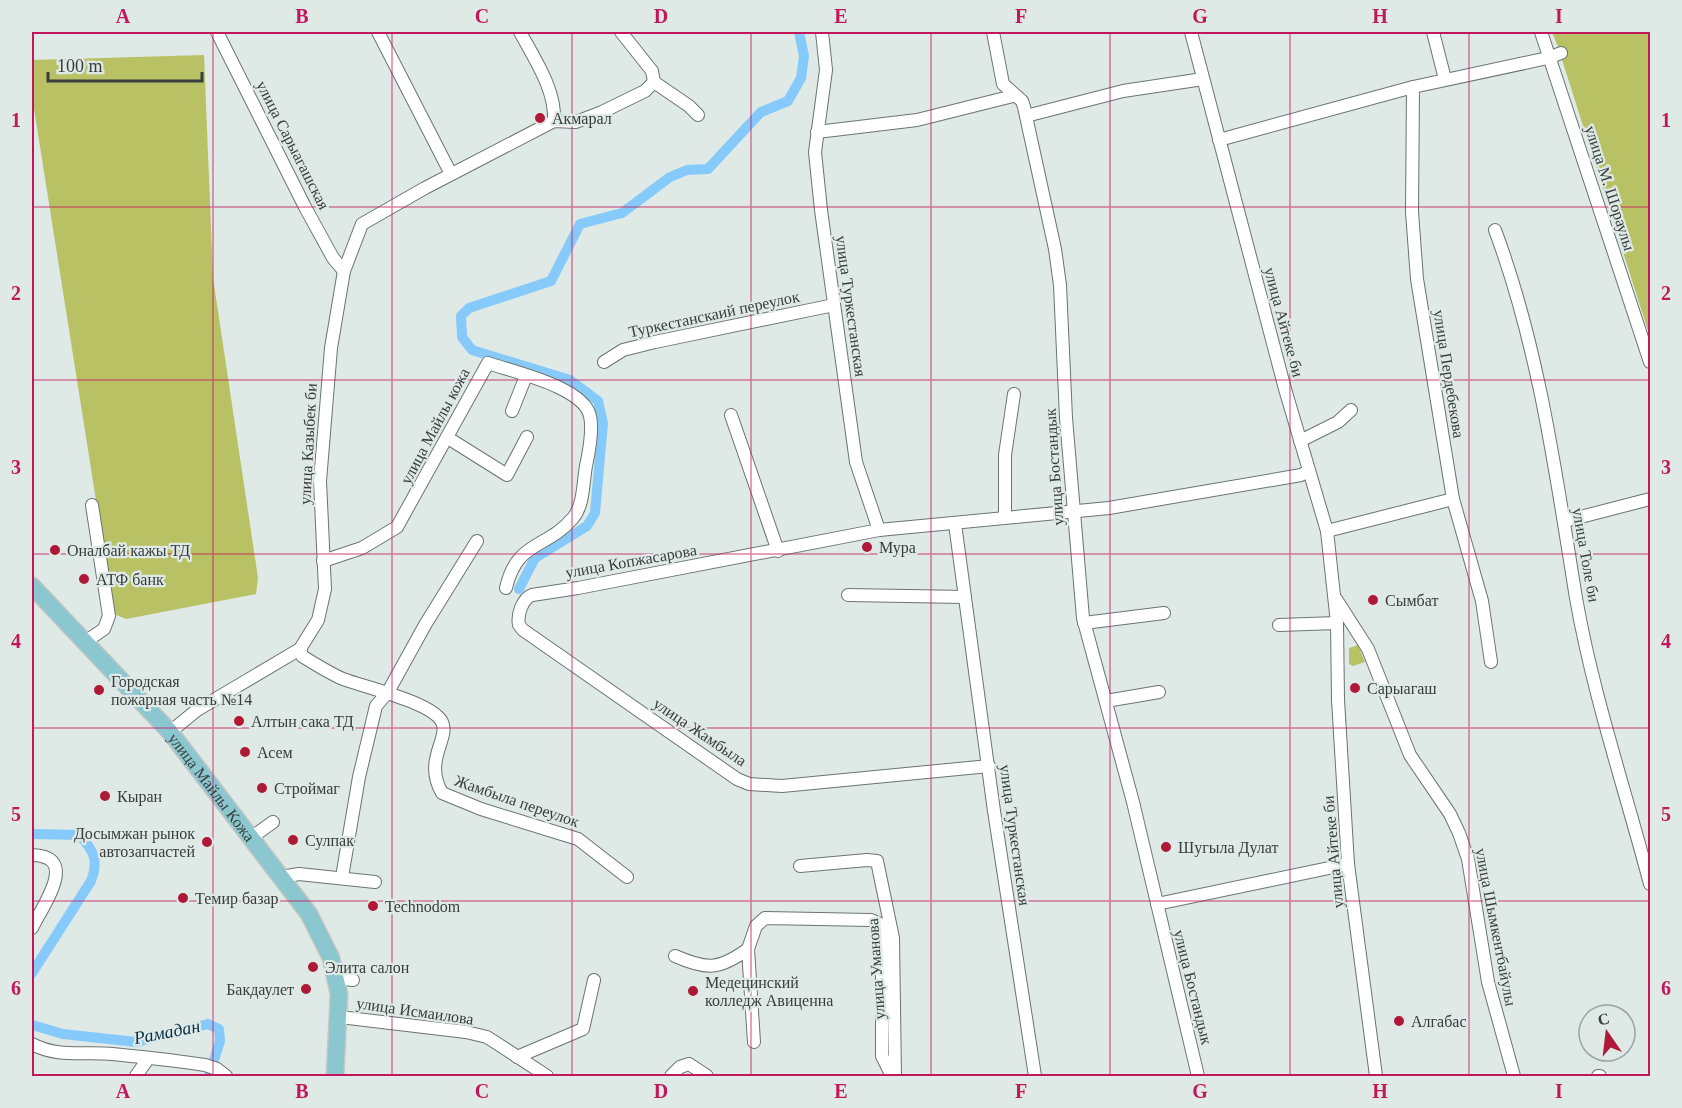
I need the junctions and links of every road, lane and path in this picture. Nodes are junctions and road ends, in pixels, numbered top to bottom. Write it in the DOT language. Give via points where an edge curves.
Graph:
graph roads {
  1 [pos="217,32"];
  2 [pos="378,32"];
  3 [pos="520,32"];
  4 [pos="621,32"];
  5 [pos="822,32"];
  6 [pos="993,32"];
  7 [pos="1191,32"];
  8 [pos="1433,32"];
  9 [pos="1541,32"];
  10 [pos="1561,53"];
  11 [pos="1548,58"];
  12 [pos="1203,79"];
  13 [pos="1445,79"];
  14 [pos="654,82"];
  15 [pos="1413,87"];
  16 [pos="1013,96"];
  17 [pos="698,115"];
  18 [pos="1026,116"];
  19 [pos="554,121"];
  20 [pos="817,132"];
  21 [pos="1219,140"];
  22 [pos="451,174"];
  23 [pos="1495,230"];
  24 [pos="344,271"];
  25 [pos="834,305"];
  26 [pos="604,362"];
  27 [pos="1650,362"];
  28 [pos="526,376"];
  29 [pos="1014,394"];
  30 [pos="1351,410"];
  31 [pos="512,411"];
  32 [pos="731,416"];
  33 [pos="527,437"];
  34 [pos="448,438"];
  35 [pos="1300,441"];
  36 [pos="1309,471"];
  37 [pos="1453,499"];
  38 [pos="1650,499"];
  39 [pos="92,505"];
  40 [pos="1074,512"];
  41 [pos="1005,516"];
  42 [pos="1564,521"];
  43 [pos="956,524"];
  44 [pos="879,531"];
  45 [pos="1327,531"];
  46 [pos="477,541"];
  47 [pos="778,551"];
  48 [pos="323,561"];
  49 [pos="32,586"];
  50 [pos="506,588"];
  51 [pos="848,596"];
  52 [pos="965,597"];
  53 [pos="1335,598"];
  54 [pos="39,599"];
  55 [pos="1164,613"];
  56 [pos="1084,622"];
  57 [pos="1338,623"];
  58 [pos="1279,625"];
  59 [pos="523,630"];
  60 [pos="85,642"];
  61 [pos="300,649"];
  62 [pos="1491,662"];
  63 [pos="388,692"];
  64 [pos="1159,692"];
  65 [pos="1106,701"];
  66 [pos="170,732"];
  67 [pos="989,766"];
  68 [pos="273,822"];
  69 [pos="252,837"];
  70 [pos="32,855"];
  71 [pos="1348,864"];
  72 [pos="800,866"];
  73 [pos="281,877"];
  74 [pos="342,877"];
  75 [pos="627,877"];
  76 [pos="375,882"];
  77 [pos="1650,884"];
  78 [pos="1157,904"];
  79 [pos="32,928"];
  80 [pos="748,949"];
  81 [pos="675,956"];
  82 [pos="594,980"];
  83 [pos="340,1017"];
  84 [pos="754,1042"];
  85 [pos="32,1044"];
  86 [pos="518,1057"];
  87 [pos="147,1060"];
  88 [pos="189,1062"];
  89 [pos="216,1070"];
  90 [pos="136,1077"];
  91 [pos="196,1077"];
  92 [pos="335,1077"];
  93 [pos="547,1077"];
  94 [pos="671,1077"];
  95 [pos="707,1077"];
  96 [pos="893,1077"];
  97 [pos="1035,1077"];
  98 [pos="1198,1077"];
  99 [pos="1376,1077"];
  100 [pos="1514,1077"];
  1 -- 24 [label="street, улица Сарыагашская" via="304,207"];
  2 -- 22 [label="street"];
  3 -- 19 [label="street" via="544,78"];
  4 -- 14 [label="street" via="647,63"];
  5 -- 20 [label="street, улица Туркестанская" via="826,70"];
  6 -- 16 [label="street, улица Бостандык" via="1003,84"];
  7 -- 12 [label="street, улица Айтеке би"];
  8 -- 13 [label="street"];
  9 -- 11 [label="street, улица М. Шораулы"];
  10 -- 11 [label="street"];
  11 -- 13 [label="street"];
  11 -- 27 [label="street, улица М. Шораулы"];
  12 -- 18 [label="street" via="1123,91"];
  12 -- 21 [label="street, улица Айтеке би"];
  13 -- 15 [label="street"];
  14 -- 17 [label="street"];
  14 -- 19 [label="street, улица Казыбек би" via="645,91 602,112 576,122"];
  15 -- 21 [label="street"];
  15 -- 37 [label="street, улица Пердебекова" via="1413,247"];
  16 -- 18 [label="street, улица Бостандык" via="1022,100"];
  16 -- 20 [label="street" via="917,120"];
  18 -- 40 [label="street, улица Бостандык" via="1055,249"];
  19 -- 22 [label="street, улица Казыбек би"];
  20 -- 25 [label="street, улица Туркестанская" via="815,152"];
  21 -- 35 [label="street, улица Айтеке би"];
  22 -- 24 [label="street, улица Казыбек би" via="362,224"];
  23 -- 42 [label="street, улица Толе би" via="1530,352"];
  24 -- 48 [label="street, улица Казыбек би" via="322,435"];
  25 -- 26 [label="street, Туркестанскаий переулок" via="655,342 623,350"];
  25 -- 44 [label="street, улица Туркестанская" via="856,462"];
  28 -- 31 [label="street"];
  28 -- 34 [label="street, улица Майлы кожа" via="488,363"];
  28 -- 50 [label="street, улица Майлы кожа" via="558,388 585,405 591,419 578,511 568,524 521,555"];
  29 -- 41 [label="street" via="1005,455"];
  30 -- 35 [label="street" via="1338,422"];
  32 -- 47 [label="street"];
  33 -- 34 [label="street" via="507,475"];
  34 -- 48 [label="street, улица Майлы кожа" via="397,526 362,548"];
  35 -- 36 [label="street, улица Айтеке би"];
  36 -- 40 [label="street" via="1220,490"];
  36 -- 45 [label="street, улица Айтеке би"];
  37 -- 45 [label="street"];
  37 -- 62 [label="street, улица Пердебекова" via="1482,601"];
  38 -- 42 [label="street"];
  39 -- 60 [label="street" via="109,616 104,629"];
  40 -- 41 [label="street"];
  40 -- 56 [label="street, улица Бостандык"];
  41 -- 43 [label="street"];
  42 -- 77 [label="street, улица Толе би" via="1587,650"];
  43 -- 44 [label="street"];
  43 -- 52 [label="street, улица Туркестанская"];
  44 -- 47 [label="street, улица Копжасарова"];
  45 -- 53 [label="street, улица Айтеке би"];
  46 -- 63 [label="street"];
  47 -- 59 [label="street, улица Копжасарова" via="529,595 519,613"];
  48 -- 61 [label="street, улица Казыбек би" via="323,606"];
  49 -- 54 [label="main road, улица Майлы Кожа"];
  51 -- 52 [label="street"];
  52 -- 67 [label="street, улица Туркестанская"];
  53 -- 57 [label="street, улица Айтеке би"];
  53 -- 100 [label="street, улица Шымкентбайулы" via="1368,649 1420,774 1459,833 1468,859 1488,982"];
  54 -- 60 [label="main road, улица Майлы Кожа"];
  55 -- 56 [label="street"];
  56 -- 65 [label="street, улица Бостандык"];
  57 -- 58 [label="street"];
  57 -- 71 [label="street, улица Айтеке би" via="1338,700"];
  59 -- 67 [label="street, улица Жамбыла" via="749,784 782,786"];
  60 -- 66 [label="main road, улица Майлы Кожа"];
  61 -- 63 [label="street, Жамбыла переулок" via="302,656 341,678"];
  61 -- 66 [label="street, улица Казыбек би" via="197,710"];
  63 -- 74 [label="street" via="376,706 367,740"];
  63 -- 75 [label="street, Жамбыла переулок" via="434,713 443,724 433,771 442,792 481,809 578,838"];
  64 -- 65 [label="street"];
  65 -- 78 [label="street, улица Бостандык"];
  66 -- 69 [label="main road, улица Майлы Кожа"];
  67 -- 97 [label="street, улица Туркестанская"];
  68 -- 69 [label="street"];
  69 -- 73 [label="main road, улица Майлы Кожа"];
  70 -- 79 [label="street" via="47,857 57,870"];
  71 -- 78 [label="street"];
  71 -- 99 [label="street, улица Айтеке би"];
  72 -- 96 [label="street, улица Уманова" via="877,861 893,938"];
  73 -- 74 [label="street"];
  73 -- 83 [label="main road, улица Майлы Кожа" via="309,914 345,979"];
  74 -- 76 [label="street"];
  78 -- 98 [label="street, улица Бостандык"];
  80 -- 81 [label="street" via="715,967 699,967"];
  80 -- 84 [label="street"];
  80 -- 96 [label="street" via="756,926 765,918 871,920 880,924 882,1056"];
  82 -- 86 [label="street" via="583,1029"];
  83 -- 86 [label="street, улица Исмаилова" via="466,1032"];
  83 -- 92 [label="main road, улица Майлы Кожа"];
  85 -- 87 [label="street" via="45,1051"];
  86 -- 93 [label="street, улица Исмаилова"];
  87 -- 88 [label="street"];
  87 -- 90 [label="street"];
  88 -- 89 [label="street"];
  88 -- 91 [label="street"];
  94 -- 95 [label="street" via="689,1064"];
}
